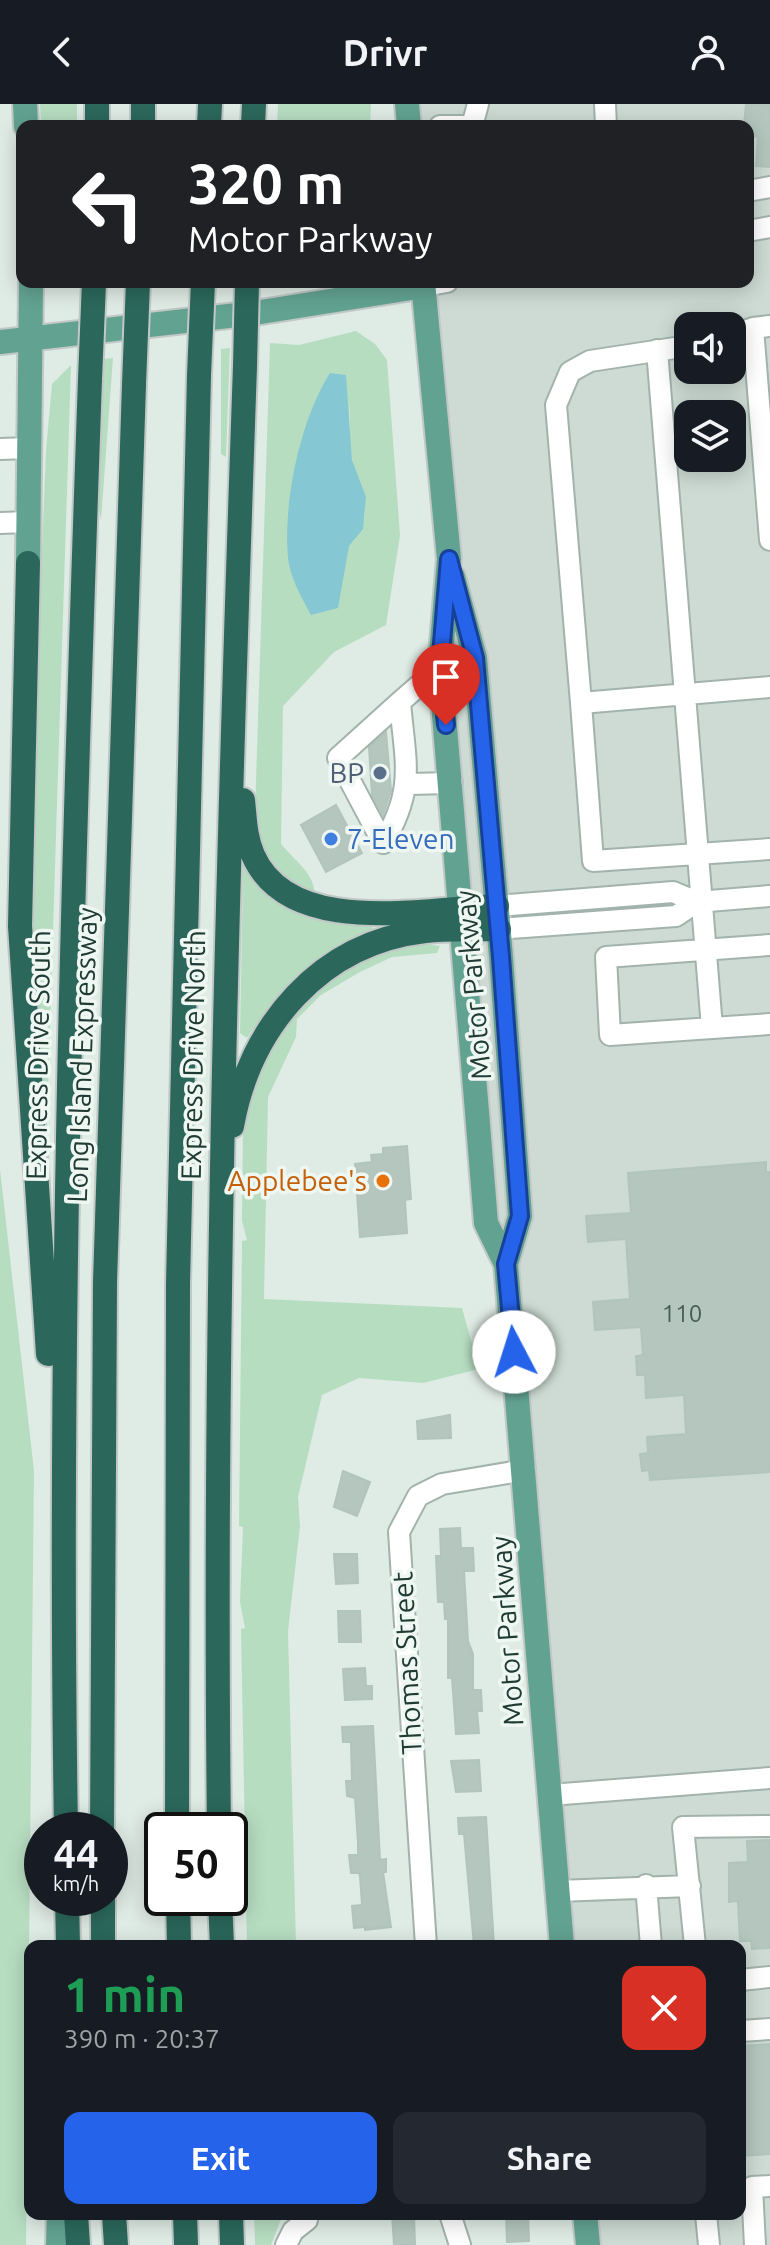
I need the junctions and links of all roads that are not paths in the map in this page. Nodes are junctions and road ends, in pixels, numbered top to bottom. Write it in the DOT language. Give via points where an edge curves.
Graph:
graph roads {
  1 [pos="31,288"];
  2 [pos="94,288"];
  3 [pos="138,288"];
  4 [pos="203,288"];
  5 [pos="247,288"];
  6 [pos="402,288"];
  7 [pos="431,288"];
  8 [pos="762,327"];
  9 [pos="31,340"];
  10 [pos="0,342"];
  11 [pos="674,348"];
  12 [pos="657,350"];
  13 [pos="31,448"];
  14 [pos="0,449"];
  15 [pos="29,522"];
  16 [pos="0,523"];
  17 [pos="770,540"];
  18 [pos="449,559"];
  19 [pos="28,563"];
  20 [pos="440,667"];
  21 [pos="770,687"];
  22 [pos="686,694"];
  23 [pos="233,701"];
  24 [pos="400,702"];
  25 [pos="581,703"];
  26 [pos="452,783"];
  27 [pos="408,784"];
  28 [pos="770,849"];
  29 [pos="699,853"];
  30 [pos="770,896"];
  31 [pos="699,902"];
  32 [pos="498,918"];
  33 [pos="462,919"];
  34 [pos="770,945"];
  35 [pos="706,951"];
  36 [pos="770,1024"];
  37 [pos="712,1028"];
  38 [pos="219,1193"];
  39 [pos="506,1264"];
  40 [pos="525,1470"];
  41 [pos="62,1504"];
  42 [pos="770,1778"];
  43 [pos="550,1795"];
  44 [pos="66,1812"];
  45 [pos="102,1812"];
  46 [pos="177,1812"];
  47 [pos="219,1812"];
  48 [pos="770,1826"];
  49 [pos="646,1885"];
  50 [pos="690,1886"];
  51 [pos="558,1891"];
  52 [pos="67,1916"];
  53 [pos="103,1916"];
  54 [pos="178,1916"];
  55 [pos="221,1916"];
  56 [pos="68,1940"];
  57 [pos="103,1940"];
  58 [pos="179,1940"];
  59 [pos="222,1940"];
  60 [pos="426,1940"];
  61 [pos="562,1940"];
  62 [pos="651,1940"];
  63 [pos="694,1940"];
  64 [pos="770,1977"];
  65 [pos="746,1979"];
  66 [pos="770,2029"];
  67 [pos="746,2031"];
  68 [pos="754,2187"];
  69 [pos="59,2220"];
  70 [pos="76,2220"];
  71 [pos="114,2220"];
  72 [pos="185,2220"];
  73 [pos="231,2220"];
  74 [pos="307,2220"];
  75 [pos="452,2220"];
  76 [pos="586,2220"];
  77 [pos="707,2220"];
  78 [pos="58,2245"];
  79 [pos="78,2245"];
  80 [pos="116,2245"];
  81 [pos="186,2245"];
  82 [pos="232,2245"];
  83 [pos="286,2245"];
  84 [pos="460,2245"];
  85 [pos="588,2245"];
  86 [pos="709,2245"];
  87 [pos="755,2245"];
  1 -- 9 [label="main road"];
  2 -- 41 [label="highway, Express Drive South, bridge" via="66,1112"];
  3 -- 45 [label="highway, Long Island Expressway, bridge" via="105,1282"];
  4 -- 46 [label="highway, bridge" via="178,1283"];
  5 -- 23 [label="highway, Express Drive North, bridge"];
  6 -- 9 [label="main road" via="255,313"];
  7 -- 18 [label="main road, Motor Parkway"];
  8 -- 17 [label="street"];
  9 -- 10 [label="main road"];
  9 -- 13 [label="main road"];
  11 -- 12 [label="street"];
  12 -- 22 [label="street"];
  12 -- 25 [label="street" via="602,357 570,372 556,405"];
  13 -- 14 [label="street"];
  13 -- 15 [label="main road"];
  15 -- 16 [label="street"];
  15 -- 19 [label="main road"];
  18 -- 20 [label="main road, Motor Parkway"];
  18 -- 32 [label="main road, Motor Parkway" via="475,658"];
  19 -- 41 [label="highway" via="21,971"];
  20 -- 24 [label="street"];
  20 -- 26 [label="main road, Motor Parkway"];
  21 -- 22 [label="street"];
  22 -- 25 [label="street"];
  22 -- 29 [label="street"];
  23 -- 33 [label="highway" via="246,832 267,877 299,900 334,911"];
  23 -- 38 [label="highway, Express Drive North"];
  24 -- 27 [label="street"];
  24 -- 27 [label="street" via="338,758 383,843"];
  25 -- 29 [label="street" via="593,861"];
  26 -- 27 [label="street"];
  26 -- 33 [label="main road, Motor Parkway"];
  28 -- 29 [label="street"];
  29 -- 31 [label="street"];
  30 -- 31 [label="street"];
  31 -- 32 [label="street" via="673,892"];
  31 -- 35 [label="street"];
  32 -- 33 [label="highway"];
  32 -- 39 [label="main road, Motor Parkway" via="520,1216"];
  33 -- 38 [label="highway" via="359,949 298,992 252,1056 236,1104"];
  33 -- 39 [label="main road, Motor Parkway" via="486,1223"];
  34 -- 35 [label="street"];
  35 -- 37 [label="street"];
  35 -- 37 [label="street" via="606,957 610,1035"];
  36 -- 37 [label="street"];
  38 -- 47 [label="highway, Express Drive North"];
  39 -- 40 [label="main road, Motor Parkway"];
  40 -- 43 [label="main road, Motor Parkway"];
  40 -- 60 [label="street, Thomas Street" via="442,1484 418,1496 399,1532"];
  41 -- 44 [label="highway, Express Drive South"];
  42 -- 43 [label="street"];
  43 -- 51 [label="main road, Motor Parkway"];
  48 -- 50 [label="street" via="683,1827"];
  49 -- 50 [label="street"];
  49 -- 51 [label="street"];
  49 -- 62 [label="street"];
  50 -- 63 [label="street"];
  51 -- 61 [label="main road, Motor Parkway"];
  52 -- 56 [label="highway"];
  53 -- 57 [label="highway"];
  54 -- 58 [label="highway"];
  55 -- 59 [label="highway"];
  64 -- 65 [label="street"];
  66 -- 67 [label="street"];
  68 -- 87 [label="street"];
  69 -- 78 [label="main road"];
  70 -- 79 [label="highway"];
  71 -- 80 [label="highway"];
  72 -- 81 [label="highway"];
  73 -- 82 [label="highway"];
  74 -- 83 [label="street"];
  75 -- 84 [label="street"];
  76 -- 85 [label="main road"];
  77 -- 86 [label="street"];
}
